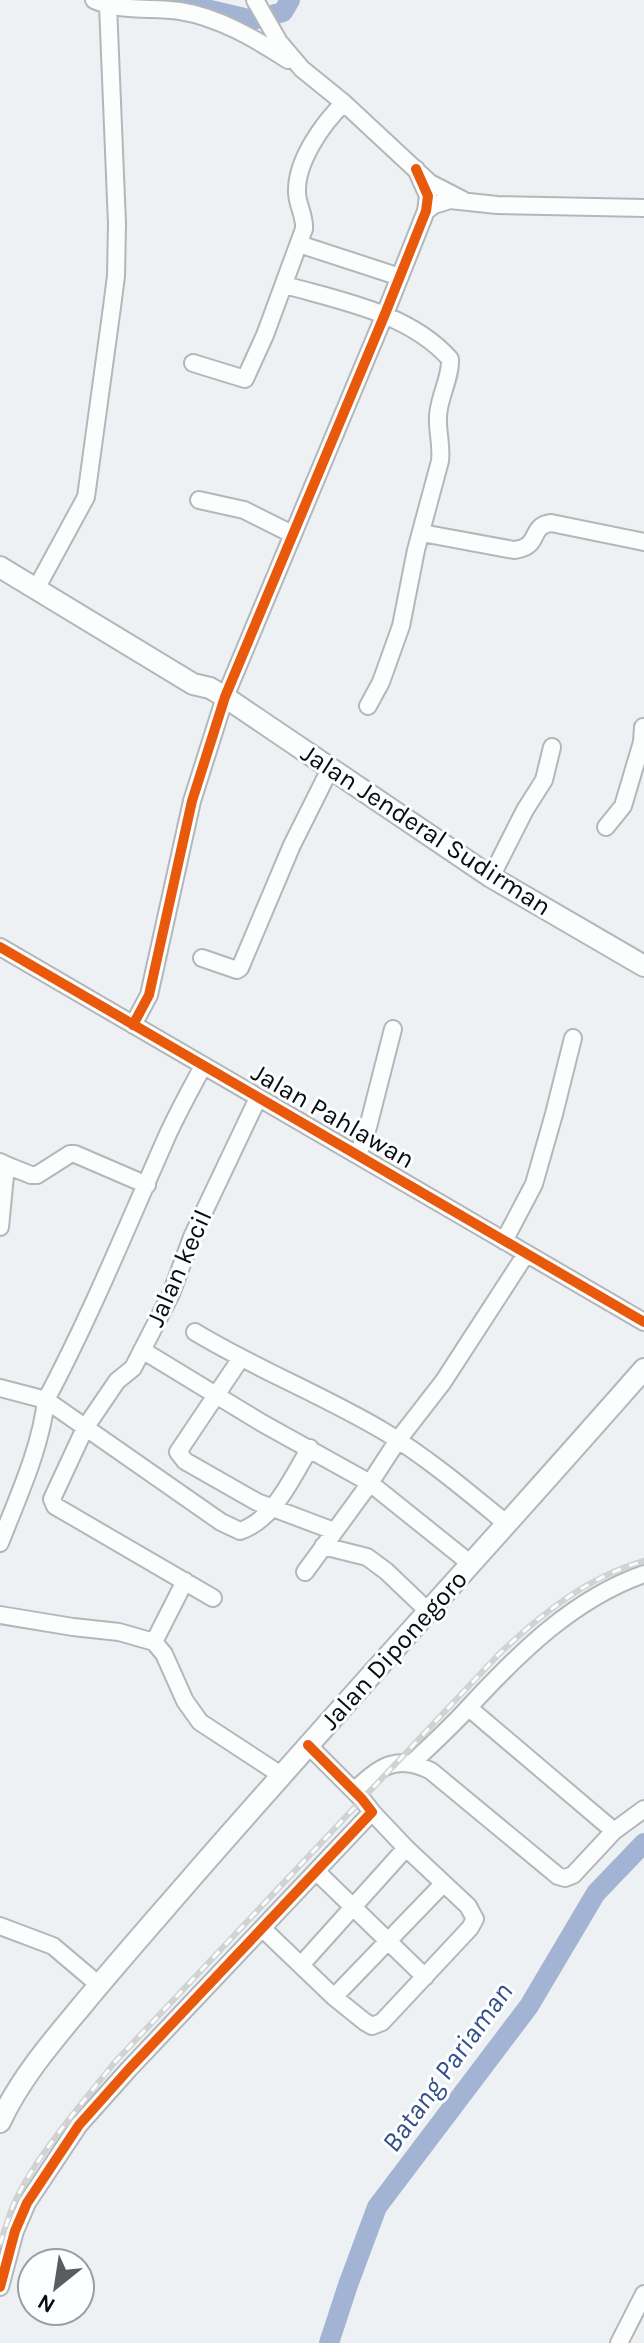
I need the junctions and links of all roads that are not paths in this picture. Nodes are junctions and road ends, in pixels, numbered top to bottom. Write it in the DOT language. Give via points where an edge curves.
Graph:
graph roads {
  1 [pos="101,2"];
  2 [pos="256,3"];
  3 [pos="302,69"];
  4 [pos="344,103"];
  5 [pos="412,165"];
  6 [pos="463,200"];
  7 [pos="644,208"];
  8 [pos="426,211"];
  9 [pos="299,244"];
  10 [pos="400,277"];
  11 [pos="285,285"];
  12 [pos="385,314"];
  13 [pos="193,363"];
  14 [pos="199,500"];
  15 [pos="422,533"];
  16 [pos="292,534"];
  17 [pos="644,542"];
  18 [pos="0,552"];
  19 [pos="0,567"];
  20 [pos="39,584"];
  21 [pos="218,693"];
  22 [pos="368,706"];
  23 [pos="644,724"];
  24 [pos="552,747"];
  25 [pos="331,767"];
  26 [pos="606,827"];
  27 [pos="491,877"];
  28 [pos="0,947"];
  29 [pos="202,958"];
  30 [pos="644,966"];
  31 [pos="133,1025"];
  32 [pos="393,1029"];
  33 [pos="573,1038"];
  34 [pos="203,1066"];
  35 [pos="258,1098"];
  36 [pos="358,1155"];
  37 [pos="3,1164"];
  38 [pos="147,1185"];
  39 [pos="0,1226"];
  40 [pos="504,1241"];
  41 [pos="526,1254"];
  42 [pos="644,1322"];
  43 [pos="195,1332"];
  44 [pos="142,1350"];
  45 [pos="241,1358"];
  46 [pos="644,1369"];
  47 [pos="0,1388"];
  48 [pos="215,1395"];
  49 [pos="46,1400"];
  50 [pos="85,1428"];
  51 [pos="398,1440"];
  52 [pos="310,1448"];
  53 [pos="370,1483"];
  54 [pos="272,1508"];
  55 [pos="507,1524"];
  56 [pos="334,1531"];
  57 [pos="0,1543"];
  58 [pos="323,1546"];
  59 [pos="471,1564"];
  60 [pos="305,1572"];
  61 [pos="644,1574"];
  62 [pos="185,1581"];
  63 [pos="213,1598"];
  64 [pos="429,1612"];
  65 [pos="0,1615"];
  66 [pos="154,1642"];
  67 [pos="469,1708"];
  68 [pos="308,1745"];
  69 [pos="412,1763"];
  70 [pos="281,1775"];
  71 [pos="354,1791"];
  72 [pos="644,1809"];
  73 [pos="372,1812"];
  74 [pos="614,1831"];
  75 [pos="406,1848"];
  76 [pos="317,1872"];
  77 [pos="443,1884"];
  78 [pos="353,1907"];
  79 [pos="0,1926"];
  80 [pos="263,1929"];
  81 [pos="389,1941"];
  82 [pos="301,1965"];
  83 [pos="425,1977"];
  84 [pos="99,1985"];
  85 [pos="334,1997"];
  86 [pos="0,2122"];
  87 [pos="0,2287"];
  88 [pos="644,2294"];
  89 [pos="619,2343"];
  1 -- 3 [label="street" via="204,17"];
  1 -- 20 [label="street" via="116,276 86,497"];
  2 -- 3 [label="street"];
  3 -- 4 [label="street"];
  4 -- 5 [label="street"];
  4 -- 9 [label="street" via="316,135 300,177 297,196 305,221"];
  5 -- 6 [label="street" via="434,185"];
  5 -- 8 [label="street" via="428,196"];
  6 -- 7 [label="street"];
  6 -- 8 [label="street"];
  8 -- 10 [label="street"];
  9 -- 10 [label="street"];
  9 -- 11 [label="street"];
  10 -- 12 [label="street"];
  11 -- 12 [label="street"];
  11 -- 13 [label="street" via="245,379"];
  12 -- 15 [label="street" via="450,359 438,418 440,461"];
  12 -- 16 [label="street"];
  14 -- 16 [label="street" via="244,510"];
  15 -- 17 [label="street" via="514,550 525,549 540,527 551,523"];
  15 -- 22 [label="street" via="401,626"];
  16 -- 21 [label="street"];
  18 -- 20 [label="main road, Jalan Jenderal Sudirman"];
  19 -- 20 [label="main road, Jalan Jenderal Sudirman"];
  20 -- 21 [label="main road, Jalan Jenderal Sudirman" via="200,673"];
  21 -- 25 [label="main road, Jalan Jenderal Sudirman"];
  21 -- 31 [label="street" via="149,995"];
  23 -- 26 [label="street" via="623,806"];
  24 -- 27 [label="street" via="544,780"];
  25 -- 27 [label="main road, Jalan Jenderal Sudirman"];
  25 -- 29 [label="street" via="240,968"];
  27 -- 30 [label="main road, Jalan Jenderal Sudirman"];
  28 -- 31 [label="street, Jalan Pahlawan"];
  31 -- 34 [label="street, Jalan Pahlawan"];
  32 -- 36 [label="street"];
  33 -- 40 [label="street" via="534,1184"];
  34 -- 35 [label="street, Jalan Pahlawan"];
  34 -- 38 [label="street"];
  35 -- 36 [label="street, Jalan Pahlawan"];
  35 -- 44 [label="street, Jalan kecil"];
  36 -- 40 [label="street, Jalan Pahlawan"];
  37 -- 38 [label="street" via="37,1175 75,1154"];
  37 -- 39 [label="street"];
  38 -- 49 [label="street"];
  40 -- 41 [label="street, Jalan Pahlawan"];
  41 -- 42 [label="street, Jalan Pahlawan"];
  41 -- 51 [label="street" via="454,1366"];
  43 -- 45 [label="street"];
  44 -- 48 [label="street"];
  44 -- 50 [label="street, Jalan kecil"];
  45 -- 48 [label="street"];
  45 -- 51 [label="street"];
  46 -- 55 [label="main road, Jalan Diponegoro"];
  47 -- 49 [label="street"];
  48 -- 52 [label="street"];
  48 -- 54 [label="street" via="178,1452 232,1489"];
  49 -- 50 [label="street"];
  49 -- 57 [label="street" via="26,1476"];
  50 -- 54 [label="street" via="235,1530 245,1530"];
  50 -- 62 [label="street, Jalan kecil" via="53,1503"];
  51 -- 53 [label="street"];
  51 -- 55 [label="street"];
  52 -- 53 [label="street"];
  52 -- 54 [label="street"];
  53 -- 56 [label="street"];
  53 -- 59 [label="street"];
  54 -- 56 [label="street"];
  55 -- 59 [label="main road, Jalan Diponegoro"];
  56 -- 58 [label="street"];
  58 -- 60 [label="street"];
  58 -- 64 [label="street" via="367,1557"];
  59 -- 64 [label="main road, Jalan Diponegoro"];
  61 -- 67 [label="street" via="545,1632"];
  62 -- 63 [label="street"];
  62 -- 66 [label="street"];
  64 -- 68 [label="main road, Jalan Diponegoro"];
  65 -- 66 [label="street"];
  66 -- 70 [label="street" via="200,1722"];
  67 -- 69 [label="street"];
  67 -- 74 [label="street"];
  68 -- 70 [label="main road, Jalan Diponegoro"];
  68 -- 71 [label="street"];
  69 -- 71 [label="street" via="381,1768"];
  69 -- 74 [label="street" via="431,1771 565,1878"];
  70 -- 84 [label="main road, Jalan Diponegoro"];
  71 -- 73 [label="street"];
  72 -- 74 [label="street"];
  73 -- 75 [label="street"];
  73 -- 76 [label="street"];
  75 -- 77 [label="street"];
  75 -- 78 [label="street"];
  76 -- 78 [label="street"];
  76 -- 80 [label="street"];
  77 -- 81 [label="street"];
  77 -- 83 [label="street" via="475,1919"];
  78 -- 81 [label="street"];
  78 -- 82 [label="street"];
  79 -- 84 [label="street" via="53,1946"];
  80 -- 82 [label="street"];
  80 -- 87 [label="street" via="79,2125 27,2203"];
  81 -- 83 [label="street"];
  81 -- 85 [label="street"];
  82 -- 85 [label="street"];
  83 -- 85 [label="street" via="377,2025 368,2025"];
  84 -- 86 [label="main road, Jalan Diponegoro" via="39,2057"];
  88 -- 89 [label="street"];
}
